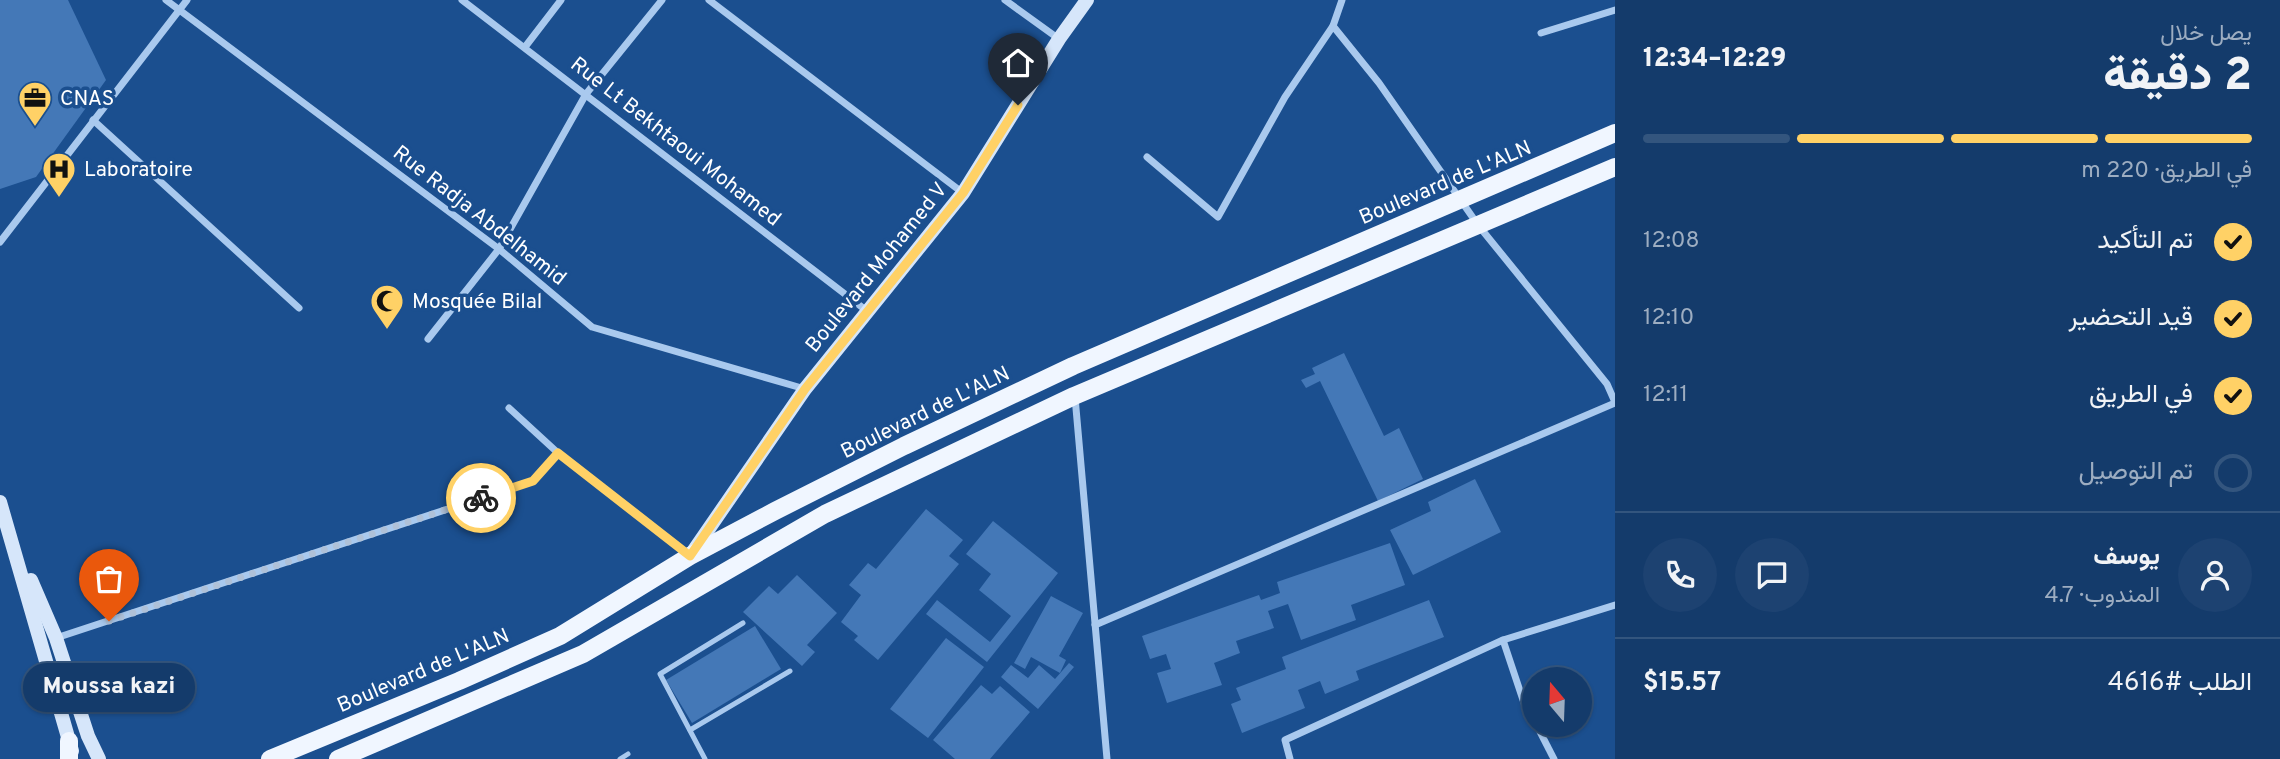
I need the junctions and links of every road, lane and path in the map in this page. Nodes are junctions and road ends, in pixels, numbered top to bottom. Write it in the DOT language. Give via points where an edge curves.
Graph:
graph roads {
  1 [pos="166,0"];
  2 [pos="187,0"];
  3 [pos="462,0"];
  4 [pos="561,0"];
  5 [pos="662,0"];
  6 [pos="709,0"];
  7 [pos="1005,0"];
  8 [pos="1087,0"];
  9 [pos="1342,0"];
  10 [pos="180,10"];
  11 [pos="1615,10"];
  12 [pos="1333,26"];
  13 [pos="1541,33"];
  14 [pos="1059,39"];
  15 [pos="525,47"];
  16 [pos="586,94"];
  17 [pos="93,120"];
  18 [pos="1615,133"];
  19 [pos="1147,157"];
  20 [pos="1615,167"];
  21 [pos="963,193"];
  22 [pos="1460,201"];
  23 [pos="1478,225"];
  24 [pos="0,242"];
  25 [pos="499,249"];
  26 [pos="299,308"];
  27 [pos="867,311"];
  28 [pos="428,339"];
  29 [pos="805,389"];
  30 [pos="1074,396"];
  31 [pos="1615,402"];
  32 [pos="509,408"];
  33 [pos="558,453"];
  34 [pos="0,502"];
  35 [pos="7,524"];
  36 [pos="690,556"];
  37 [pos="1615,605"];
  38 [pos="743,623"];
  39 [pos="1095,625"];
  40 [pos="56,638"];
  41 [pos="1503,639"];
  42 [pos="790,671"];
  43 [pos="1522,696"];
  44 [pos="690,730"];
  45 [pos="1542,737"];
  46 [pos="69,750"];
  47 [pos="628,754"];
  48 [pos="75,759"];
  49 [pos="99,759"];
  50 [pos="270,759"];
  51 [pos="338,759"];
  52 [pos="620,759"];
  53 [pos="705,759"];
  54 [pos="1107,759"];
  55 [pos="1290,759"];
  56 [pos="1554,759"];
  1 -- 10 [label="street, Rue Radja Abdelhamid"];
  2 -- 10 [label="street"];
  3 -- 15 [label="street, Rue Lt Bekhtaoui Mohamed"];
  4 -- 15 [label="street"];
  5 -- 16 [label="street"];
  6 -- 21 [label="street"];
  7 -- 14 [label="street"];
  8 -- 14 [label="main road, Boulevard Mohamed V"];
  9 -- 12 [label="street"];
  10 -- 17 [label="street"];
  10 -- 25 [label="street, Rue Radja Abdelhamid"];
  11 -- 13 [label="street"];
  12 -- 19 [label="street" via="1285,97 1218,217"];
  12 -- 22 [label="street" via="1379,83"];
  14 -- 21 [label="main road, Boulevard Mohamed V"];
  15 -- 16 [label="street, Rue Lt Bekhtaoui Mohamed"];
  16 -- 25 [label="street"];
  16 -- 27 [label="street, Rue Lt Bekhtaoui Mohamed"];
  17 -- 24 [label="street"];
  17 -- 26 [label="street"];
  18 -- 22 [label="main road, Boulevard de L'ALN"];
  20 -- 23 [label="main road"];
  21 -- 27 [label="main road, Boulevard Mohamed V"];
  22 -- 23 [label="street"];
  22 -- 36 [label="main road, Boulevard de L'ALN" via="1073,366"];
  23 -- 30 [label="main road"];
  23 -- 31 [label="street" via="1607,384"];
  25 -- 28 [label="street"];
  25 -- 29 [label="street, Rue Radja Abdelhamid" via="592,327"];
  27 -- 29 [label="main road, Boulevard Mohamed V"];
  29 -- 36 [label="main road, Boulevard Mohamed V"];
  30 -- 39 [label="street"];
  30 -- 51 [label="main road" via="825,514 583,654"];
  31 -- 39 [label="street"];
  32 -- 33 [label="street"];
  33 -- 36 [label="street"];
  33 -- 40 [label="street" via="533,481"];
  34 -- 35 [label="main road"];
  35 -- 40 [label="main road"];
  35 -- 46 [label="main road"];
  36 -- 50 [label="main road, Boulevard de L'ALN" via="560,636"];
  37 -- 41 [label="street"];
  38 -- 44 [label="lane" via="660,674"];
  39 -- 54 [label="street"];
  40 -- 49 [label="main road"];
  41 -- 43 [label="street"];
  41 -- 55 [label="street" via="1285,740"];
  42 -- 44 [label="lane"];
  44 -- 53 [label="lane"];
  45 -- 56 [label="street"];
  46 -- 48 [label="main road"];
  47 -- 52 [label="lane"];
}
